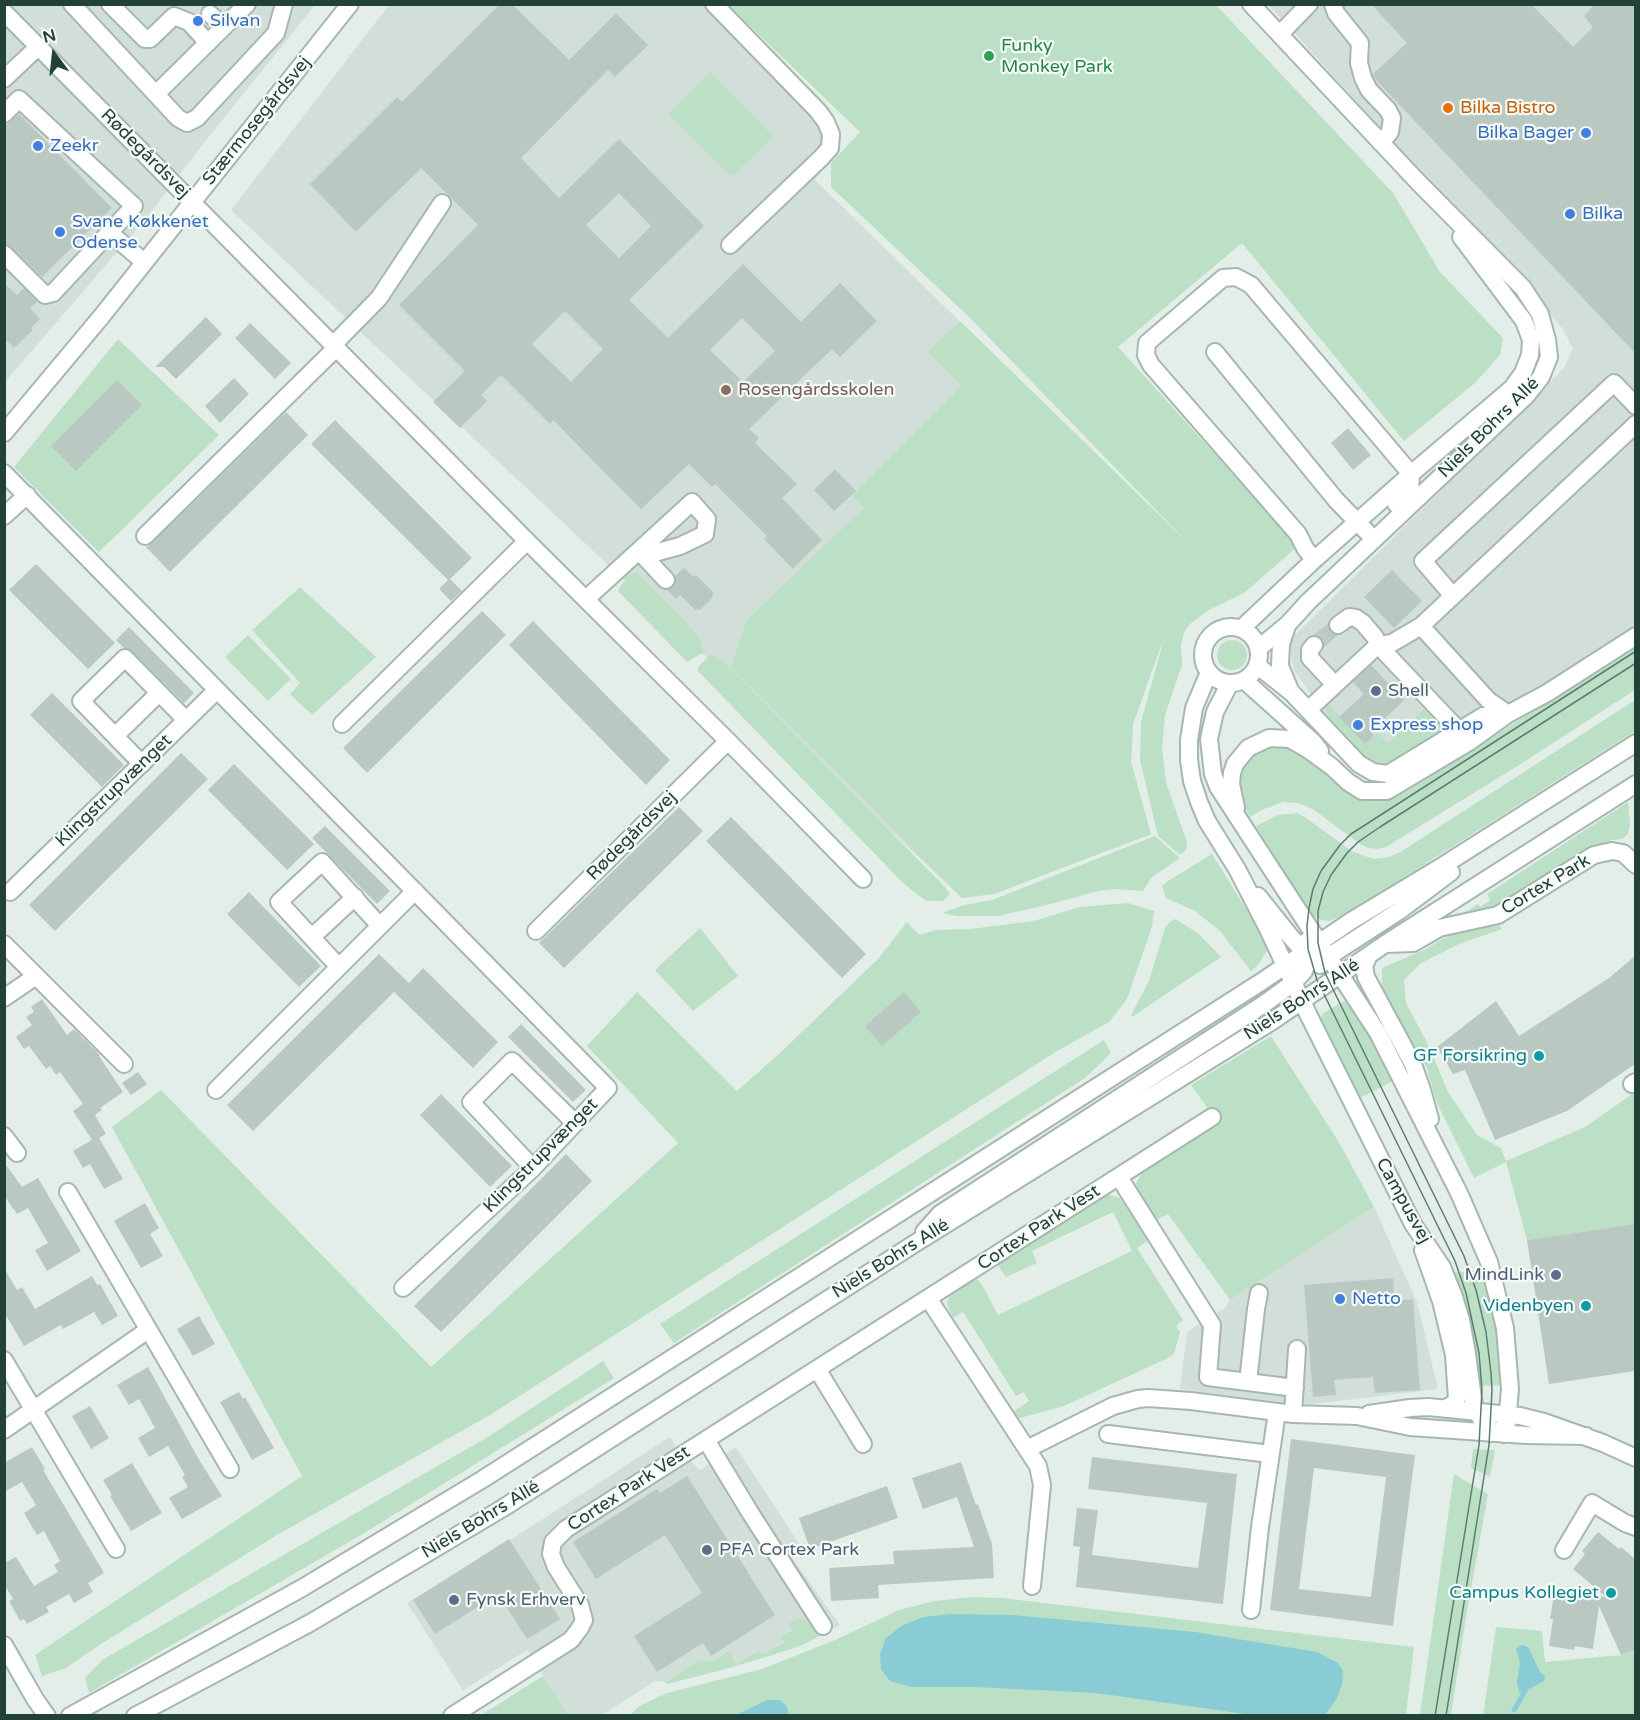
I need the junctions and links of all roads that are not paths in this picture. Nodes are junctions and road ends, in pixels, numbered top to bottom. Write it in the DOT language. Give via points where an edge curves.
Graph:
graph roads {
  1 [pos="72,4"];
  2 [pos="110,4"];
  3 [pos="247,4"];
  4 [pos="284,4"];
  5 [pos="350,4"];
  6 [pos="714,4"];
  7 [pos="1309,4"];
  8 [pos="1333,4"];
  9 [pos="1252,8"];
  10 [pos="174,10"];
  11 [pos="4,12"];
  12 [pos="210,14"];
  13 [pos="224,27"];
  14 [pos="1280,34"];
  15 [pos="208,43"];
  16 [pos="39,46"];
  17 [pos="4,79"];
  18 [pos="156,94"];
  19 [pos="4,114"];
  20 [pos="1381,142"];
  21 [pos="1418,182"];
  22 [pos="192,201"];
  23 [pos="442,203"];
  24 [pos="110,233"];
  25 [pos="730,245"];
  26 [pos="4,254"];
  27 [pos="144,262"];
  28 [pos="335,346"];
  29 [pos="1215,352"];
  30 [pos="1635,406"];
  31 [pos="1635,424"];
  32 [pos="4,434"];
  33 [pos="4,473"];
  34 [pos="1411,474"];
  35 [pos="27,495"];
  36 [pos="4,516"];
  37 [pos="1362,527"];
  38 [pos="145,536"];
  39 [pos="527,541"];
  40 [pos="1314,560"];
  41 [pos="666,580"];
  42 [pos="1453,596"];
  43 [pos="586,600"];
  44 [pos="1308,602"];
  45 [pos="1288,624"];
  46 [pos="1338,626"];
  47 [pos="1420,626"];
  48 [pos="1242,628"];
  49 [pos="1635,636"];
  50 [pos="1314,645"];
  51 [pos="1378,645"];
  52 [pos="1259,648"];
  53 [pos="1258,666"];
  54 [pos="1209,672"];
  55 [pos="1237,682"];
  56 [pos="1335,685"];
  57 [pos="217,690"];
  58 [pos="159,693"];
  59 [pos="1292,693"];
  60 [pos="1308,710"];
  61 [pos="1508,714"];
  62 [pos="186,720"];
  63 [pos="342,724"];
  64 [pos="115,736"];
  65 [pos="1464,736"];
  66 [pos="728,741"];
  67 [pos="1635,743"];
  68 [pos="142,764"];
  69 [pos="1332,767"];
  70 [pos="1635,784"];
  71 [pos="1239,818"];
  72 [pos="1635,865"];
  73 [pos="1237,869"];
  74 [pos="863,879"];
  75 [pos="10,891"];
  76 [pos="415,891"];
  77 [pos="355,897"];
  78 [pos="380,926"];
  79 [pos="536,931"];
  80 [pos="312,938"];
  81 [pos="4,944"];
  82 [pos="1385,944"];
  83 [pos="1369,955"];
  84 [pos="1324,959"];
  85 [pos="1285,965"];
  86 [pos="339,967"];
  87 [pos="36,976"];
  88 [pos="1293,983"];
  89 [pos="4,998"];
  90 [pos="1302,1001"];
  91 [pos="124,1064"];
  92 [pos="216,1090"];
  93 [pos="1212,1117"];
  94 [pos="575,1123"];
  95 [pos="4,1136"];
  96 [pos="17,1153"];
  97 [pos="1440,1155"];
  98 [pos="532,1168"];
  99 [pos="1119,1177"];
  100 [pos="68,1192"];
  101 [pos="1413,1224"];
  102 [pos="914,1244"];
  103 [pos="403,1288"];
  104 [pos="1259,1293"];
  105 [pos="928,1298"];
  106 [pos="148,1330"];
  107 [pos="1297,1349"];
  108 [pos="4,1360"];
  109 [pos="817,1369"];
  110 [pos="1248,1382"];
  111 [pos="1295,1388"];
  112 [pos="1445,1408"];
  113 [pos="34,1409"];
  114 [pos="1476,1412"];
  115 [pos="1285,1413"];
  116 [pos="1508,1415"];
  117 [pos="1357,1416"];
  118 [pos="4,1430"];
  119 [pos="1497,1433"];
  120 [pos="1108,1434"];
  121 [pos="1586,1437"];
  122 [pos="706,1440"];
  123 [pos="863,1444"];
  124 [pos="1027,1449"];
  125 [pos="1270,1454"];
  126 [pos="1634,1454"];
  127 [pos="230,1469"];
  128 [pos="1635,1527"];
  129 [pos="116,1549"];
  130 [pos="1564,1550"];
  131 [pos="1032,1586"];
  132 [pos="1251,1610"];
  133 [pos="823,1626"];
  134 [pos="4,1645"];
  135 [pos="47,1716"];
  136 [pos="70,1716"];
  137 [pos="135,1716"];
  138 [pos="452,1716"];
  1 -- 18 [label="street"];
  2 -- 10 [label="street" via="145,39 150,39"];
  3 -- 13 [label="street"];
  4 -- 18 [label="street" via="276,33 197,118 183,121"];
  5 -- 22 [label="street, Stærmosegårdsvej"];
  6 -- 25 [label="street" via="818,111 831,134 830,148 821,158"];
  7 -- 14 [label="street"];
  8 -- 20 [label="street" via="1360,42 1359,63 1369,90 1392,118 1390,132"];
  9 -- 14 [label="street, Niels Bohrs Allé"];
  10 -- 15 [label="street"];
  11 -- 16 [label="street, Rødegårdsvej"];
  12 -- 13 [label="street"];
  13 -- 15 [label="street"];
  14 -- 20 [label="street, Niels Bohrs Allé"];
  15 -- 18 [label="street"];
  16 -- 17 [label="street"];
  16 -- 22 [label="street, Rødegårdsvej"];
  19 -- 24 [label="street" via="19,99 134,206"];
  20 -- 21 [label="street, Niels Bohrs Allé"];
  21 -- 34 [label="street, Niels Bohrs Allé" via="1524,321 1531,340 1523,373 1512,388"];
  21 -- 44 [label="street, Niels Bohrs Allé" via="1523,288 1540,314 1549,357 1541,377 1526,396"];
  22 -- 27 [label="street, Stærmosegårdsvej"];
  22 -- 28 [label="street, Rødegårdsvej"];
  23 -- 28 [label="street" via="379,298"];
  24 -- 26 [label="street" via="53,293 45,295"];
  24 -- 27 [label="street"];
  27 -- 32 [label="street, Stærmosegårdsvej"];
  28 -- 38 [label="street"];
  28 -- 39 [label="street, Rødegårdsvej"];
  29 -- 37 [label="street"];
  30 -- 42 [label="street" via="1614,383 1423,561"];
  31 -- 42 [label="street"];
  33 -- 35 [label="street, Klingstrupvænget"];
  34 -- 37 [label="street, Niels Bohrs Allé"];
  34 -- 40 [label="street" via="1251,285 1236,277 1223,278 1147,343 1146,355 1151,365 1298,534"];
  35 -- 36 [label="street"];
  35 -- 57 [label="street, Klingstrupvænget"];
  37 -- 40 [label="street, Niels Bohrs Allé"];
  37 -- 44 [label="street" via="1325,573"];
  39 -- 43 [label="street, Rødegårdsvej"];
  39 -- 63 [label="street"];
  40 -- 48 [label="street, Niels Bohrs Allé"];
  41 -- 43 [label="street" via="639,551"];
  42 -- 47 [label="street"];
  43 -- 66 [label="street, Rødegårdsvej"];
  44 -- 45 [label="street, Niels Bohrs Allé"];
  45 -- 52 [label="street, Niels Bohrs Allé"];
  45 -- 59 [label="street" via="1281,644 1280,666"];
  46 -- 51 [label="street" via="1349,617 1356,618"];
  47 -- 51 [label="street" via="1392,644"];
  47 -- 61 [label="street" via="1488,700"];
  48 -- 52 [label="street"];
  48 -- 54 [label="street" via="1232,626 1212,633 1203,652"];
  49 -- 61 [label="street"];
  50 -- 56 [label="street" via="1310,658"];
  51 -- 56 [label="street"];
  51 -- 65 [label="street"];
  52 -- 53 [label="street"];
  53 -- 55 [label="street"];
  53 -- 59 [label="street"];
  54 -- 55 [label="street" via="1214,678"];
  54 -- 73 [label="street" via="1194,708 1189,760 1192,781 1207,821"];
  55 -- 69 [label="street" via="1313,742"];
  55 -- 71 [label="street" via="1215,712 1209,739 1213,774"];
  56 -- 60 [label="street"];
  57 -- 62 [label="street, Klingstrupvænget"];
  57 -- 76 [label="street, Klingstrupvænget"];
  58 -- 62 [label="street"];
  58 -- 64 [label="street"];
  58 -- 64 [label="street" via="125,658 88,693 81,701"];
  59 -- 60 [label="street"];
  60 -- 65 [label="street" via="1359,764 1373,772 1388,774"];
  61 -- 65 [label="street" via="1483,716"];
  62 -- 68 [label="street, Klingstrupvænget"];
  64 -- 68 [label="street"];
  65 -- 69 [label="street" via="1387,791 1362,791"];
  66 -- 74 [label="street, Rødegårdsvej"];
  66 -- 79 [label="street, Rødegårdsvej"];
  67 -- 84 [label="street, Niels Bohrs Allé" via="1537,806"];
  68 -- 75 [label="street, Klingstrupvænget"];
  69 -- 71 [label="street" via="1290,739 1269,738 1248,748 1232,773 1232,797"];
  70 -- 82 [label="street, Niels Bohrs Allé"];
  71 -- 84 [label="street"];
  72 -- 82 [label="street, Cortex Park" via="1623,853 1594,855 1498,915 1439,928 1413,943"];
  73 -- 84 [label="street"];
  73 -- 85 [label="street"];
  76 -- 78 [label="street"];
  76 -- 94 [label="street, Klingstrupvænget" via="608,1088"];
  77 -- 78 [label="street"];
  77 -- 80 [label="street"];
  77 -- 80 [label="street" via="322,862 279,902"];
  78 -- 86 [label="street"];
  80 -- 86 [label="street"];
  81 -- 87 [label="street"];
  82 -- 83 [label="street, Niels Bohrs Allé"];
  83 -- 84 [label="street, Niels Bohrs Allé"];
  83 -- 97 [label="street" via="1365,977 1413,1064"];
  84 -- 85 [label="street, Niels Bohrs Allé"];
  84 -- 88 [label="street" via="1307,963"];
  84 -- 90 [label="street, Niels Bohrs Allé"];
  84 -- 97 [label="street" via="1378,1033"];
  85 -- 88 [label="street, Campusvej"];
  85 -- 136 [label="street, Niels Bohrs Allé" via="483,1479 302,1588"];
  86 -- 92 [label="street"];
  87 -- 89 [label="street"];
  87 -- 91 [label="street"];
  88 -- 90 [label="street, Campusvej"];
  88 -- 102 [label="street" via="940,1214"];
  90 -- 101 [label="street, Campusvej"];
  90 -- 102 [label="street, Niels Bohrs Allé"];
  93 -- 99 [label="street, Cortex Park Vest"];
  94 -- 98 [label="street, Klingstrupvænget"];
  94 -- 98 [label="street" via="512,1061 471,1102"];
  95 -- 96 [label="street"];
  97 -- 116 [label="street" via="1467,1210 1495,1284 1508,1349"];
  98 -- 103 [label="street, Klingstrupvænget"];
  99 -- 105 [label="street, Cortex Park Vest"];
  99 -- 110 [label="street, Cortex Park Vest" via="1212,1325 1208,1377"];
  100 -- 106 [label="street"];
  101 -- 112 [label="street" via="1451,1339 1456,1399"];
  101 -- 114 [label="street, Campusvej" via="1442,1267 1454,1297"];
  102 -- 137 [label="street, Niels Bohrs Allé" via="503,1508 310,1623"];
  104 -- 110 [label="street"];
  105 -- 109 [label="street, Cortex Park Vest"];
  105 -- 124 [label="street"];
  106 -- 113 [label="street"];
  106 -- 127 [label="street"];
  107 -- 111 [label="street"];
  108 -- 113 [label="street"];
  109 -- 122 [label="street, Cortex Park Vest"];
  109 -- 123 [label="street"];
  110 -- 111 [label="street"];
  111 -- 115 [label="street"];
  112 -- 114 [label="street"];
  112 -- 117 [label="street" via="1410,1407"];
  113 -- 118 [label="street"];
  113 -- 129 [label="street"];
  114 -- 116 [label="street"];
  114 -- 119 [label="street"];
  115 -- 117 [label="street"];
  115 -- 124 [label="street" via="1162,1398 1137,1399 1113,1406"];
  115 -- 125 [label="street"];
  116 -- 119 [label="street" via="1507,1423"];
  116 -- 121 [label="street" via="1544,1422"];
  117 -- 119 [label="street" via="1410,1427"];
  119 -- 121 [label="street"];
  120 -- 125 [label="street"];
  121 -- 126 [label="street"];
  122 -- 133 [label="street, Cortex Park Vest"];
  122 -- 138 [label="street, Cortex Park Vest" via="566,1529 553,1542 555,1567 580,1605 584,1620 580,1628 571,1640"];
  124 -- 131 [label="street" via="1038,1466 1042,1485"];
  125 -- 132 [label="street"];
  128 -- 130 [label="street" via="1592,1503"];
  134 -- 135 [label="street"];
}
